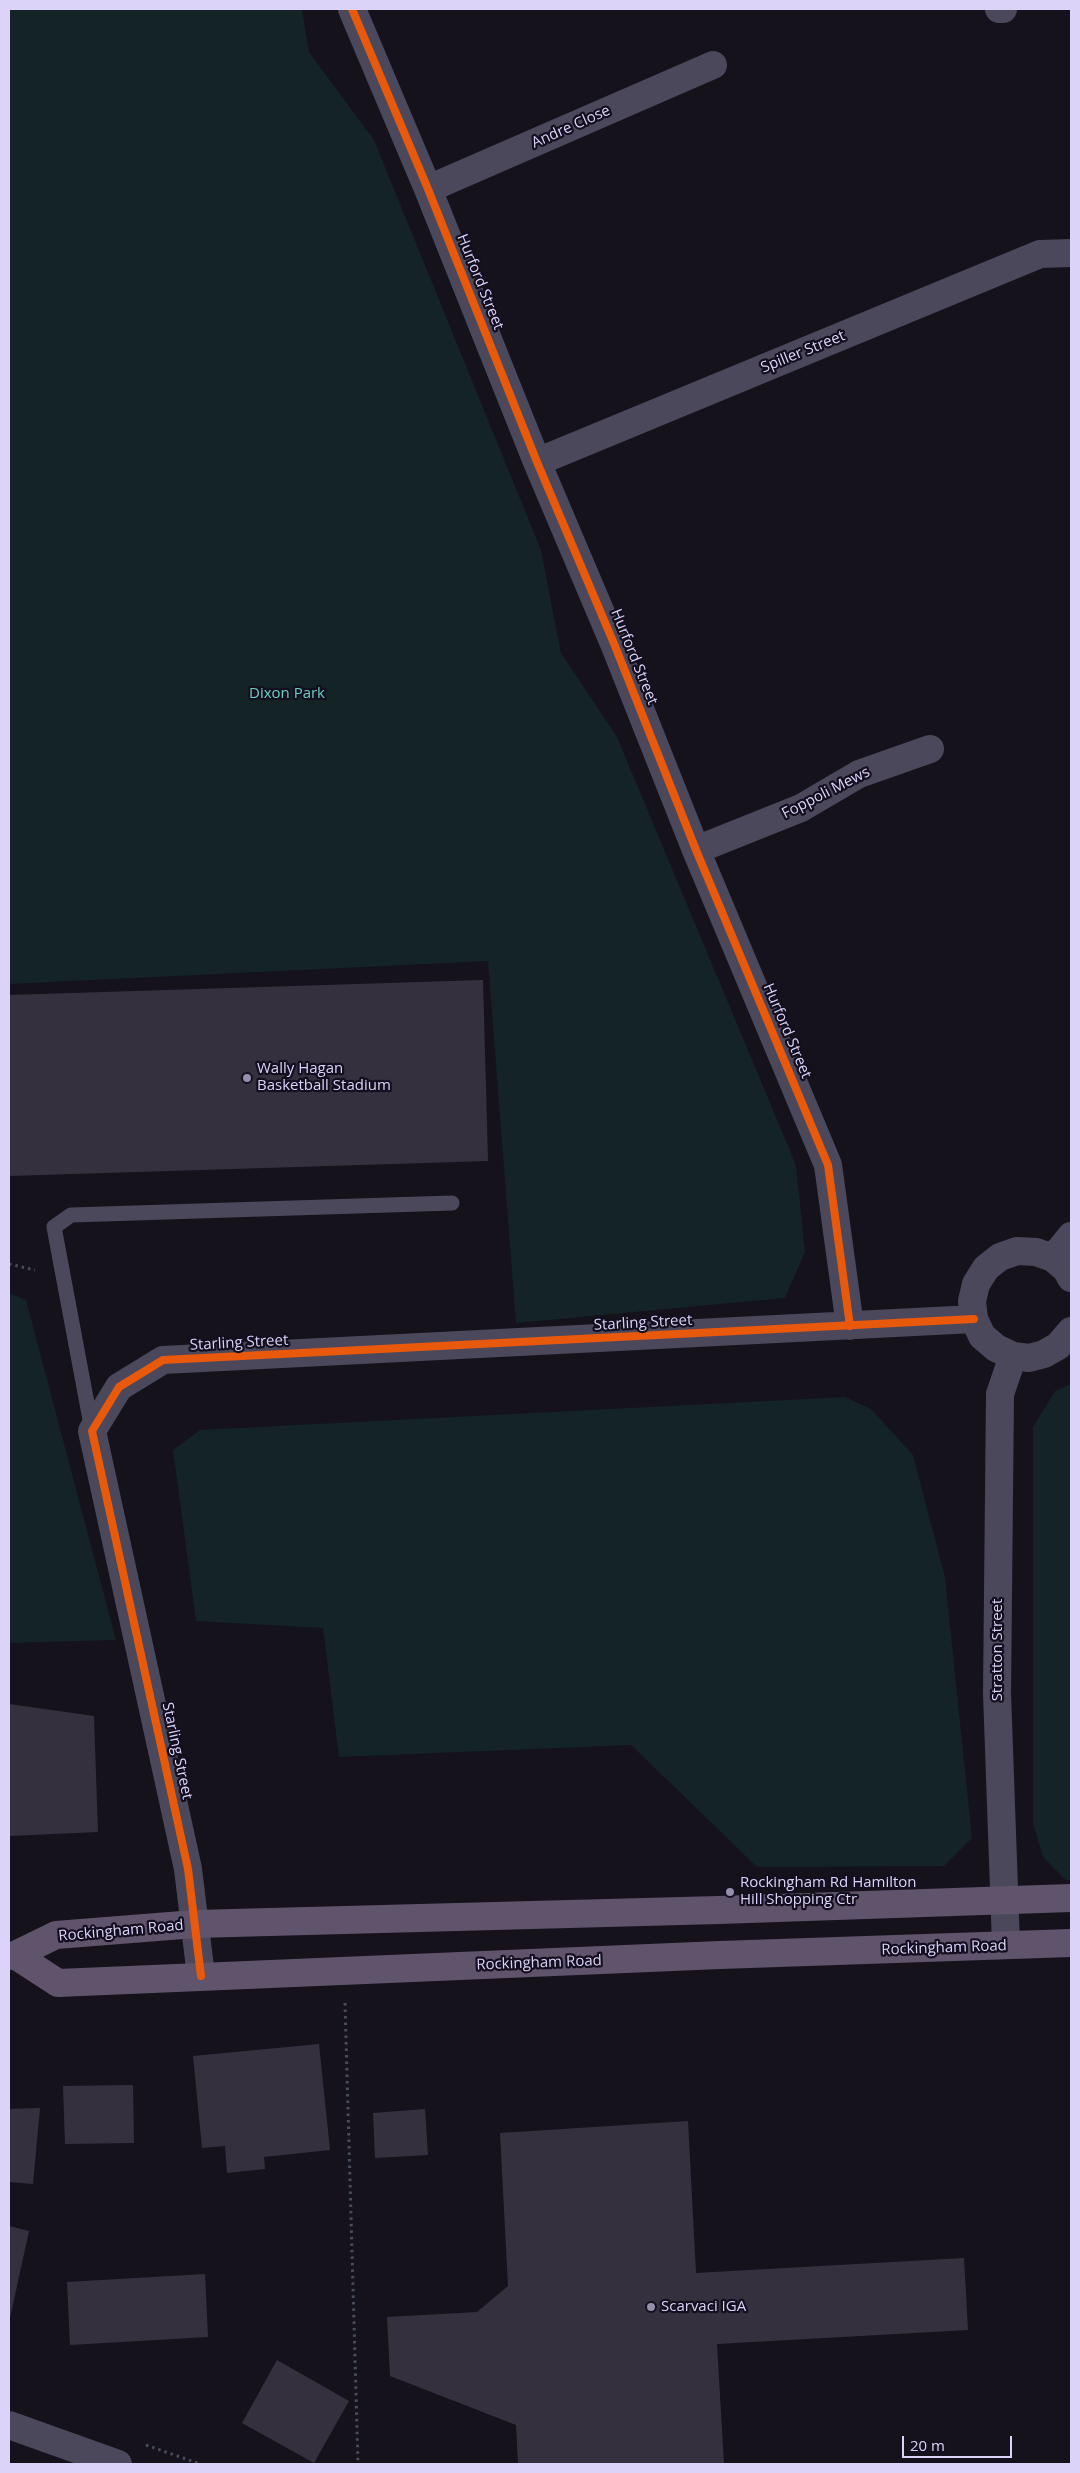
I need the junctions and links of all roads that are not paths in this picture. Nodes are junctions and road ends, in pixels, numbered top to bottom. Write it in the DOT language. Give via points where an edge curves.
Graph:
graph roads {
  1 [pos="352,9"];
  2 [pos="999,9"];
  3 [pos="1003,9"];
  4 [pos="713,65"];
  5 [pos="428,189"];
  6 [pos="1071,253"];
  7 [pos="537,462"];
  8 [pos="930,749"];
  9 [pos="696,850"];
  10 [pos="452,1203"];
  11 [pos="1071,1236"];
  12 [pos="1053,1258"];
  13 [pos="1071,1278"];
  14 [pos="974,1319"];
  15 [pos="850,1326"];
  16 [pos="1071,1331"];
  17 [pos="1013,1356"];
  18 [pos="92,1432"];
  19 [pos="1071,1898"];
  20 [pos="1005,1901"];
  21 [pos="195,1924"];
  22 [pos="1071,1943"];
  23 [pos="1006,1946"];
  24 [pos="12,1956"];
  25 [pos="201,1976"];
  26 [pos="9,2425"];
  27 [pos="118,2464"];
  1 -- 5 [label="street, Hurford Street"];
  2 -- 3 [label="street"];
  4 -- 5 [label="street, Andre Close"];
  5 -- 7 [label="street, Hurford Street"];
  6 -- 7 [label="street, Spiller Street" via="1040,254"];
  7 -- 9 [label="street, Hurford Street"];
  8 -- 9 [label="street, Foppoli Mews" via="859,774 801,808"];
  9 -- 15 [label="street, Hurford Street" via="828,1165"];
  10 -- 18 [label="lane" via="71,1215 54,1227"];
  11 -- 12 [label="street"];
  12 -- 13 [label="street"];
  12 -- 14 [label="street" via="1036,1252 1017,1251 1000,1257 986,1268 976,1284 972,1301"];
  14 -- 15 [label="street, Starling Street"];
  14 -- 17 [label="street" via="982,1336"];
  15 -- 18 [label="street, Starling Street" via="163,1360 119,1387"];
  16 -- 17 [label="street" via="1058,1346 1044,1354 1029,1358"];
  17 -- 20 [label="street, Stratton Street" via="1000,1394 997,1693"];
  18 -- 21 [label="street, Starling Street" via="188,1869"];
  19 -- 20 [label="main road, Rockingham Road"];
  20 -- 21 [label="main road, Rockingham Road"];
  20 -- 23 [label="street, Stratton Street"];
  21 -- 24 [label="main road, Rockingham Road" via="56,1935"];
  21 -- 25 [label="street, Starling Street"];
  22 -- 23 [label="main road, Rockingham Road"];
  23 -- 25 [label="main road, Rockingham Road"];
  24 -- 25 [label="main road, Rockingham Road" via="58,1983"];
  26 -- 27 [label="street"];
}
